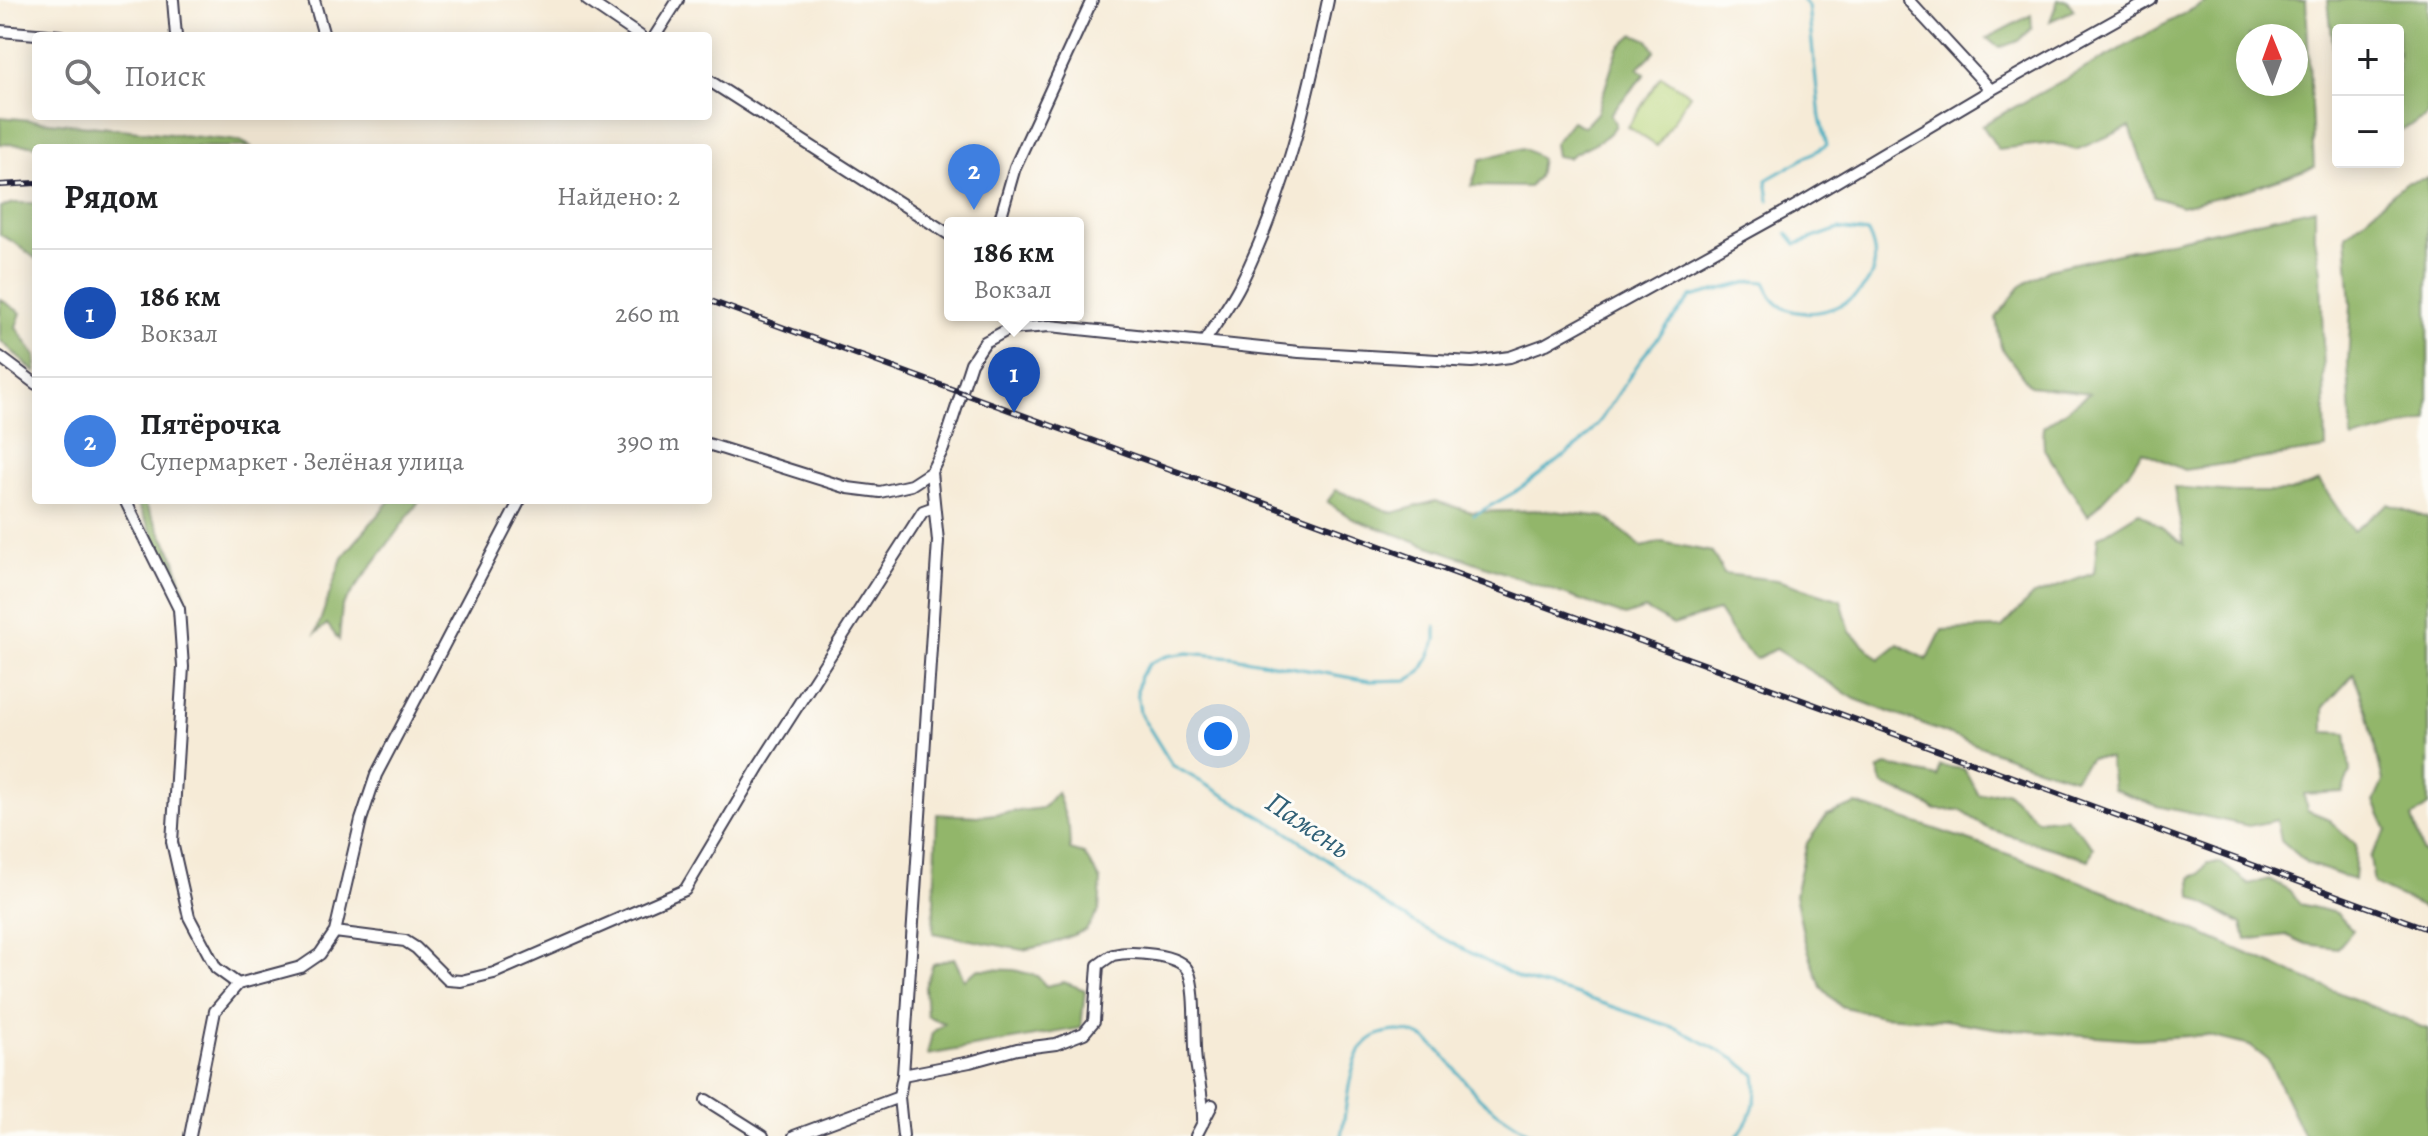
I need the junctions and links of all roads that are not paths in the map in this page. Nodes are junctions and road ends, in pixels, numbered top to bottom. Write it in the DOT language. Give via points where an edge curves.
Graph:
graph roads {
  1 [pos="173,0"];
  2 [pos="314,0"];
  3 [pos="587,0"];
  4 [pos="678,0"];
  5 [pos="1092,0"];
  6 [pos="1328,0"];
  7 [pos="1908,0"];
  8 [pos="2151,0"];
  9 [pos="0,31"];
  10 [pos="176,32"];
  11 [pos="323,32"];
  12 [pos="634,32"];
  13 [pos="658,32"];
  14 [pos="32,34"];
  15 [pos="712,83"];
  16 [pos="1991,90"];
  17 [pos="1001,217"];
  18 [pos="944,231"];
  19 [pos="1007,321"];
  20 [pos="1009,329"];
  21 [pos="1204,342"];
  22 [pos="0,357"];
  23 [pos="32,381"];
  24 [pos="712,445"];
  25 [pos="931,472"];
  26 [pos="127,504"];
  27 [pos="518,504"];
  28 [pos="934,507"];
  29 [pos="335,932"];
  30 [pos="238,984"];
  31 [pos="903,1075"];
  32 [pos="899,1097"];
  33 [pos="706,1100"];
  34 [pos="1212,1105"];
  35 [pos="1203,1123"];
  36 [pos="190,1136"];
  37 [pos="763,1136"];
  38 [pos="794,1136"];
  39 [pos="903,1136"];
  40 [pos="1196,1136"];
  1 -- 10 [label="street"];
  2 -- 11 [label="street"];
  3 -- 12 [label="street"];
  4 -- 13 [label="street"];
  5 -- 17 [label="street" via="1015,167"];
  6 -- 21 [label="street" via="1282,186 1240,286"];
  7 -- 16 [label="street"];
  8 -- 16 [label="street"];
  9 -- 14 [label="street"];
  15 -- 18 [label="street"];
  16 -- 21 [label="street" via="1764,224 1546,344 1510,357 1421,360"];
  19 -- 20 [label="street"];
  20 -- 21 [label="street" via="1050,326"];
  20 -- 25 [label="street" via="985,342 971,363"];
  22 -- 23 [label="street"];
  24 -- 25 [label="street" via="848,488 880,492 911,485"];
  25 -- 28 [label="street"];
  26 -- 30 [label="street" via="179,609 183,667 172,842 189,917 216,968"];
  27 -- 29 [label="street" via="376,775"];
  28 -- 29 [label="street" via="923,511 685,890 494,973 461,981 448,980 405,941"];
  28 -- 31 [label="street" via="938,541"];
  29 -- 30 [label="street" via="320,954 301,967"];
  30 -- 36 [label="street" via="215,1011"];
  31 -- 32 [label="street"];
  31 -- 35 [label="street" via="1056,1044 1084,1033 1094,1021 1098,965 1111,956 1159,956 1187,969 1192,987"];
  32 -- 38 [label="street"];
  32 -- 39 [label="street"];
  33 -- 37 [label="street"];
  34 -- 35 [label="street"];
  35 -- 40 [label="street"];
}
